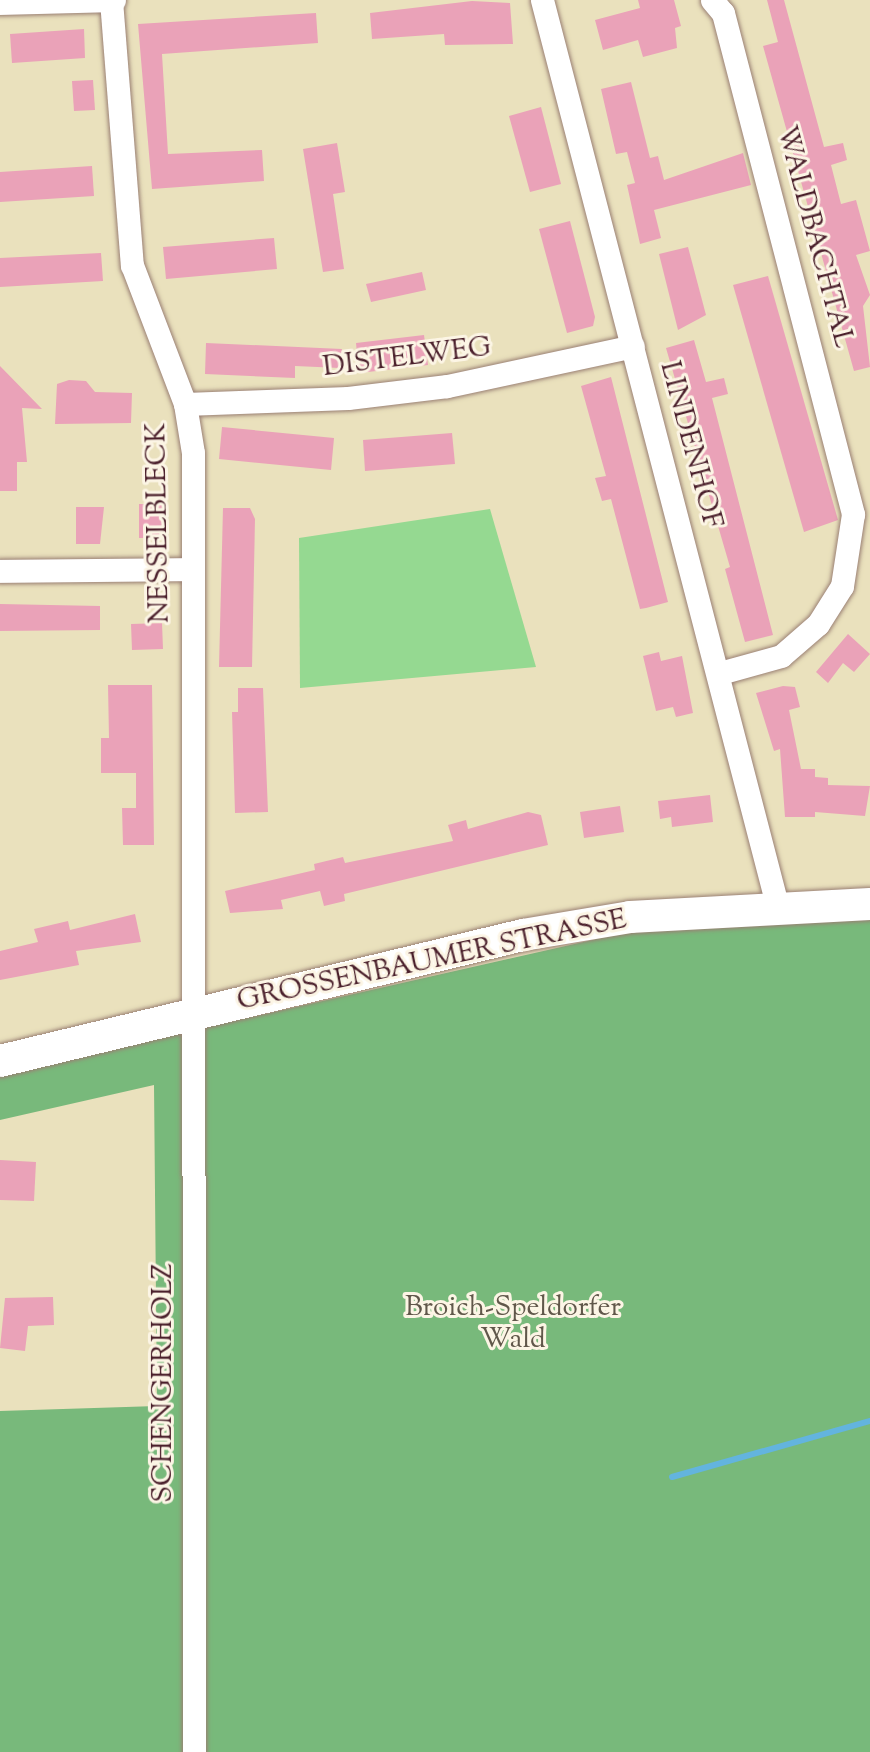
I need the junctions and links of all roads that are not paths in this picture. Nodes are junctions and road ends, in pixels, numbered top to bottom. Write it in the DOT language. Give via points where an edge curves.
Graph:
graph roads {
  1 [pos="113,0"];
  2 [pos="542,0"];
  3 [pos="712,0"];
  4 [pos="0,3"];
  5 [pos="633,346"];
  6 [pos="185,404"];
  7 [pos="190,569"];
  8 [pos="0,571"];
  9 [pos="720,673"];
  10 [pos="870,904"];
  11 [pos="777,905"];
  12 [pos="190,1014"];
  13 [pos="0,1061"];
  14 [pos="194,1752"];
  1 -- 4 [label="street"];
  1 -- 6 [label="street, NESSELBLECK" via="132,264"];
  2 -- 5 [label="street, LINDENHOF"];
  3 -- 9 [label="street, WALDBACHTAL" via="723,13 853,514 842,586 818,624 781,656"];
  5 -- 6 [label="street, DISTELWEG" via="447,386 348,398"];
  5 -- 9 [label="street, LINDENHOF"];
  6 -- 7 [label="street, NESSELBLECK" via="193,453"];
  7 -- 8 [label="street"];
  7 -- 12 [label="street, NESSELBLECK"];
  9 -- 11 [label="street, LINDENHOF"];
  10 -- 11 [label="street, GROSSENBAUMER STRASSE"];
  11 -- 12 [label="street, GROSSENBAUMER STRASSE" via="631,917 523,935"];
  12 -- 13 [label="street, GROSSENBAUMER STRASSE"];
  12 -- 14 [label="street, SCHENGERHOLZ"];
}
